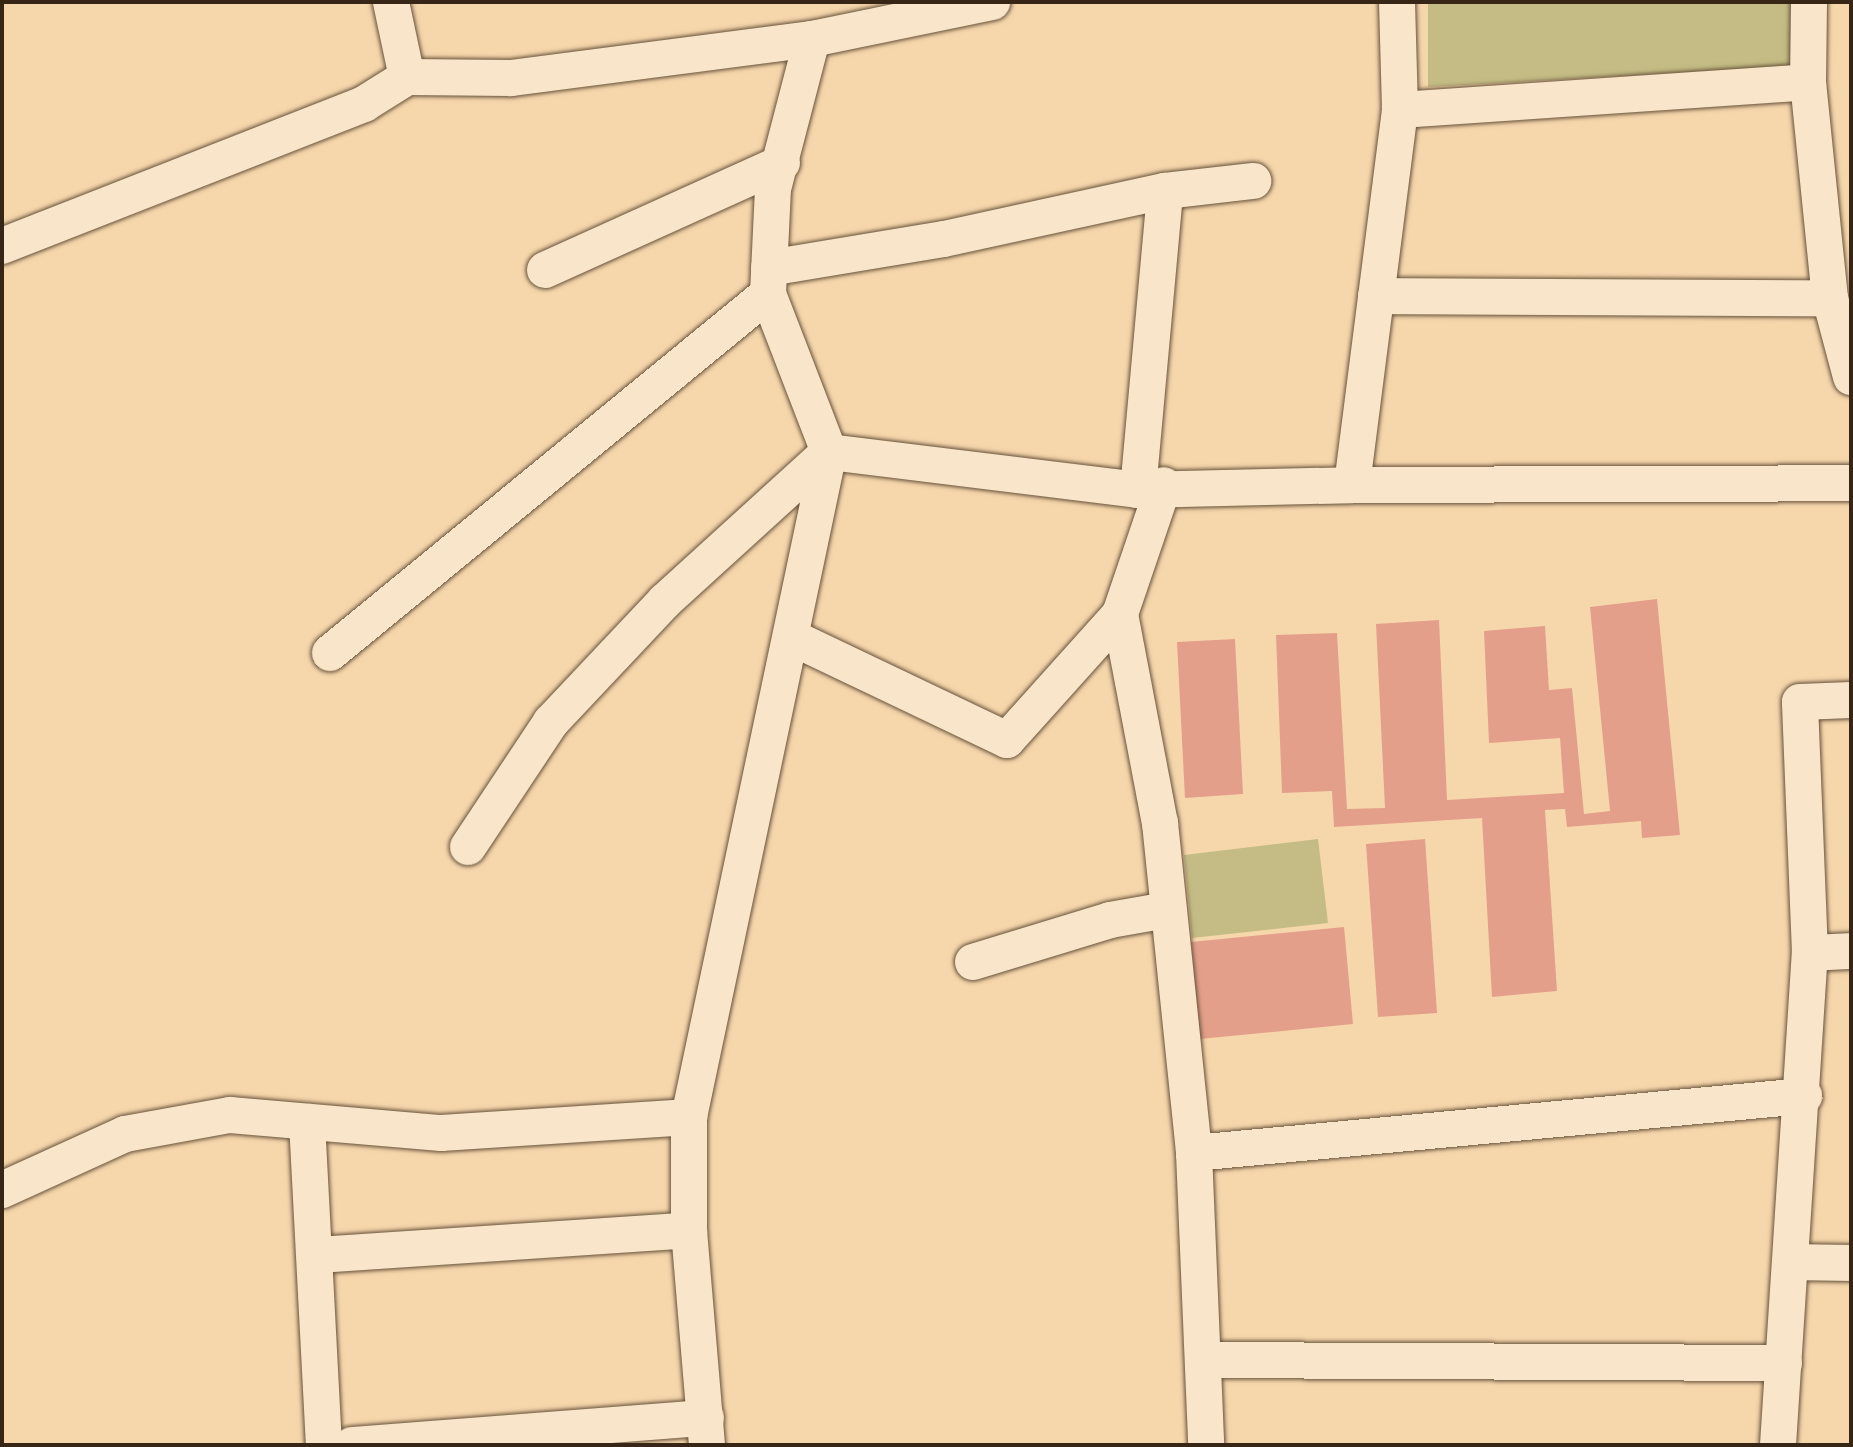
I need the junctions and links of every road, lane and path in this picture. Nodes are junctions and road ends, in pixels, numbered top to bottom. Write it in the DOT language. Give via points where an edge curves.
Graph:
graph roads {
  1 [pos="391,2"];
  2 [pos="992,2"];
  3 [pos="1397,2"];
  4 [pos="1809,2"];
  5 [pos="928,10"];
  6 [pos="812,39"];
  7 [pos="407,77"];
  8 [pos="1808,82"];
  9 [pos="1400,110"];
  10 [pos="782,163"];
  11 [pos="1253,181"];
  12 [pos="1165,191"];
  13 [pos="2,246"];
  14 [pos="545,270"];
  15 [pos="768,281"];
  16 [pos="1376,296"];
  17 [pos="1830,298"];
  18 [pos="1851,377"];
  19 [pos="829,452"];
  20 [pos="1851,483"];
  21 [pos="1352,485"];
  22 [pos="1151,487"];
  23 [pos="1120,614"];
  24 [pos="793,638"];
  25 [pos="330,653"];
  26 [pos="1851,700"];
  27 [pos="468,847"];
  28 [pos="1167,910"];
  29 [pos="1851,951"];
  30 [pos="1810,953"];
  31 [pos="973,962"];
  32 [pos="1804,1096"];
  33 [pos="689,1117"];
  34 [pos="307,1122"];
  35 [pos="1194,1153"];
  36 [pos="2,1190"];
  37 [pos="689,1230"];
  38 [pos="317,1255"];
  39 [pos="1791,1262"];
  40 [pos="1851,1263"];
  41 [pos="1206,1360"];
  42 [pos="1784,1363"];
  43 [pos="706,1432"];
  44 [pos="324,1445"];
  45 [pos="352,1445"];
  46 [pos="1206,1445"];
  47 [pos="1778,1445"];
  1 -- 7 [label="street"];
  2 -- 5 [label="street"];
  3 -- 9 [label="street"];
  4 -- 8 [label="street"];
  5 -- 6 [label="street"];
  6 -- 7 [label="street" via="511,78"];
  6 -- 10 [label="street"];
  7 -- 13 [label="street" via="364,104"];
  8 -- 9 [label="street"];
  8 -- 17 [label="street"];
  9 -- 16 [label="street"];
  10 -- 14 [label="street"];
  10 -- 15 [label="street" via="773,189"];
  11 -- 12 [label="street"];
  12 -- 15 [label="street"];
  12 -- 22 [label="street"];
  15 -- 19 [label="street"];
  15 -- 25 [label="street"];
  16 -- 17 [label="street"];
  16 -- 21 [label="street"];
  17 -- 18 [label="street"];
  19 -- 22 [label="street"];
  19 -- 24 [label="street"];
  19 -- 27 [label="street" via="665,601 551,722"];
  20 -- 21 [label="street"];
  21 -- 22 [label="street"];
  22 -- 23 [label="street"];
  23 -- 24 [label="street" via="1007,740"];
  23 -- 28 [label="street" via="1160,823"];
  24 -- 33 [label="street"];
  26 -- 30 [label="street" via="1800,702"];
  28 -- 31 [label="street" via="1110,920"];
  28 -- 35 [label="street"];
  29 -- 30 [label="street"];
  30 -- 32 [label="street"];
  32 -- 35 [label="street"];
  32 -- 39 [label="street"];
  33 -- 34 [label="street" via="441,1133"];
  33 -- 37 [label="street"];
  34 -- 36 [label="street" via="230,1115 125,1134"];
  34 -- 38 [label="street"];
  35 -- 41 [label="street"];
  37 -- 38 [label="street"];
  37 -- 43 [label="street"];
  38 -- 44 [label="street"];
  39 -- 40 [label="street"];
  39 -- 42 [label="street"];
  41 -- 42 [label="street"];
  41 -- 46 [label="street"];
  42 -- 47 [label="street"];
  43 -- 45 [label="street"];
}
